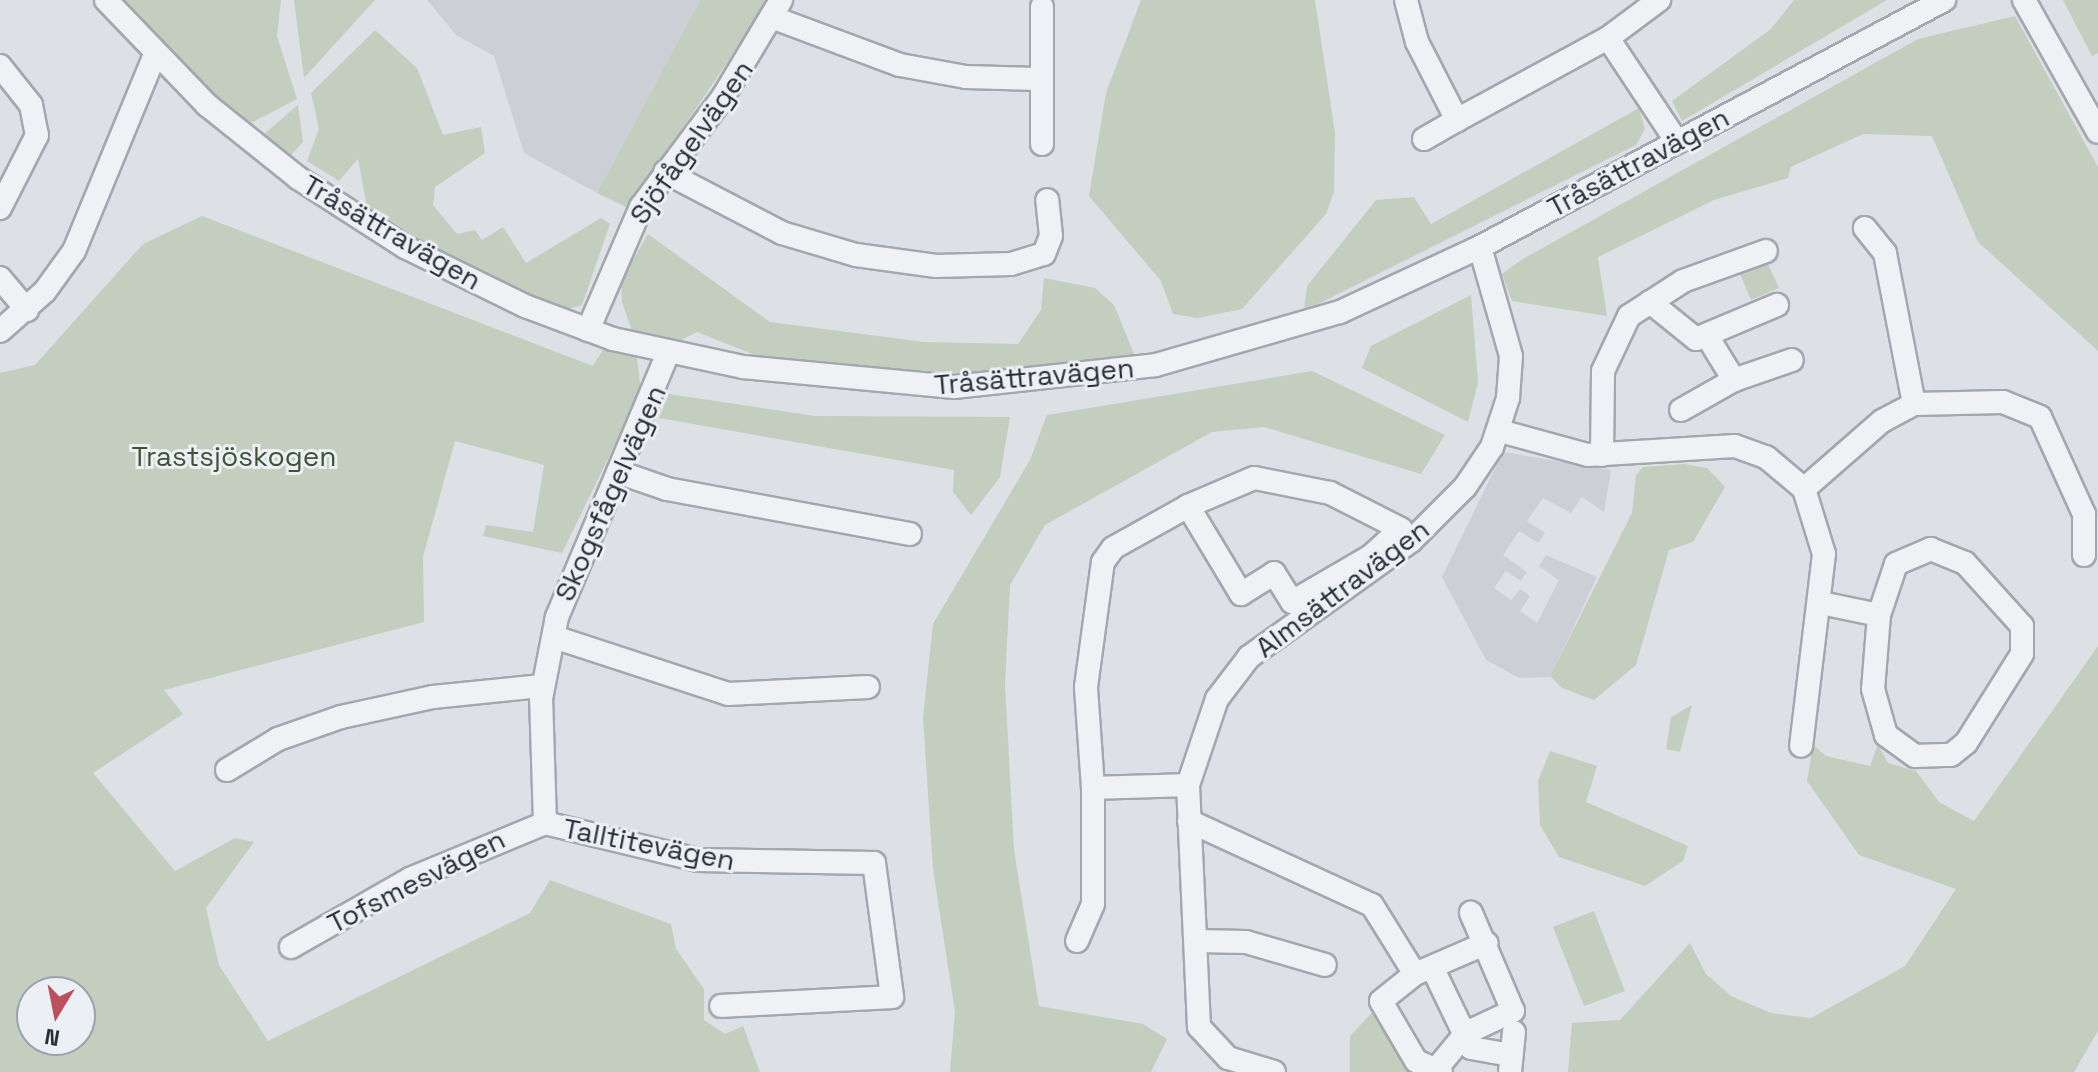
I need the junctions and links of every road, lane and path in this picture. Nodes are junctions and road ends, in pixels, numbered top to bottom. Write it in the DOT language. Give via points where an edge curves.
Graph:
graph roads {
  1 [pos="106,0"];
  2 [pos="1406,0"];
  3 [pos="1659,0"];
  4 [pos="1944,0"];
  5 [pos="2024,0"];
  6 [pos="1042,7"];
  7 [pos="777,9"];
  8 [pos="1608,38"];
  9 [pos="155,54"];
  10 [pos="0,66"];
  11 [pos="1037,79"];
  12 [pos="1457,120"];
  13 [pos="2098,132"];
  14 [pos="1424,139"];
  15 [pos="1677,142"];
  16 [pos="1042,144"];
  17 [pos="665,172"];
  18 [pos="6,177"];
  19 [pos="1047,200"];
  20 [pos="0,208"];
  21 [pos="1865,228"];
  22 [pos="1480,247"];
  23 [pos="1766,251"];
  24 [pos="0,278"];
  25 [pos="1650,302"];
  26 [pos="1777,305"];
  27 [pos="27,310"];
  28 [pos="588,330"];
  29 [pos="0,331"];
  30 [pos="1707,336"];
  31 [pos="668,353"];
  32 [pos="1792,360"];
  33 [pos="1734,380"];
  34 [pos="1914,404"];
  35 [pos="1681,410"];
  36 [pos="1500,431"];
  37 [pos="1602,455"];
  38 [pos="618,472"];
  39 [pos="1804,489"];
  40 [pos="1188,506"];
  41 [pos="910,534"];
  42 [pos="2084,555"];
  43 [pos="1821,603"];
  44 [pos="1879,615"];
  45 [pos="554,637"];
  46 [pos="542,686"];
  47 [pos="868,687"];
  48 [pos="1801,746"];
  49 [pos="227,770"];
  50 [pos="1188,785"];
  51 [pos="1093,788"];
  52 [pos="1189,821"];
  53 [pos="545,823"];
  54 [pos="1471,913"];
  55 [pos="1077,941"];
  56 [pos="1196,941"];
  57 [pos="1487,943"];
  58 [pos="291,947"];
  59 [pos="1325,965"];
  60 [pos="1424,972"];
  61 [pos="721,1006"];
  62 [pos="1514,1032"];
  63 [pos="1466,1033"];
  64 [pos="1511,1063"];
  65 [pos="1440,1069"];
  66 [pos="1274,1072"];
  1 -- 9 [label="street, Tråsättravägen"];
  2 -- 12 [label="street" via="1417,42"];
  3 -- 8 [label="street"];
  4 -- 15 [label="street, Tråsättravägen"];
  5 -- 13 [label="street"];
  6 -- 11 [label="street"];
  7 -- 11 [label="street" via="900,65 966,77"];
  7 -- 17 [label="street, Sjöfågelvägen"];
  8 -- 12 [label="street"];
  8 -- 15 [label="street"];
  9 -- 27 [label="street" via="74,251"];
  9 -- 28 [label="street, Tråsättravägen" via="242,135 337,205 463,277"];
  10 -- 18 [label="street" via="37,124"];
  11 -- 16 [label="street"];
  12 -- 14 [label="street"];
  15 -- 22 [label="street, Tråsättravägen"];
  17 -- 19 [label="street" via="755,222 856,255 974,266 1044,254 1051,236"];
  17 -- 28 [label="street, Sjöfågelvägen" via="641,207"];
  18 -- 20 [label="street"];
  21 -- 34 [label="street" via="1885,253"];
  22 -- 31 [label="street, Tråsättravägen" via="1281,333 1079,378 875,385"];
  22 -- 36 [label="street, Almsättravägen" via="1510,347"];
  23 -- 25 [label="street" via="1683,281"];
  24 -- 27 [label="street"];
  25 -- 30 [label="street" via="1686,335"];
  25 -- 37 [label="street" via="1629,316 1603,371"];
  26 -- 30 [label="street"];
  27 -- 29 [label="street"];
  28 -- 31 [label="street, Tråsättravägen"];
  30 -- 33 [label="street"];
  31 -- 38 [label="street, Skogsfågelvägen"];
  32 -- 33 [label="street"];
  33 -- 35 [label="street"];
  34 -- 39 [label="street" via="1882,421"];
  34 -- 42 [label="street" via="2003,402 2040,417 2080,501"];
  36 -- 37 [label="street"];
  36 -- 50 [label="street, Almsättravägen" via="1465,487 1411,541 1249,657 1217,699"];
  37 -- 39 [label="street" via="1735,446 1766,457"];
  38 -- 41 [label="street" via="667,489"];
  38 -- 45 [label="street, Skogsfågelvägen" via="575,563"];
  39 -- 43 [label="street" via="1823,542"];
  40 -- 40 [label="street" via="1236,483 1268,479 1330,493 1401,529 1371,556 1292,602 1274,573 1241,594"];
  40 -- 51 [label="street" via="1113,548 1103,562 1085,706"];
  43 -- 44 [label="street"];
  43 -- 48 [label="street"];
  44 -- 44 [label="street" via="1873,689 1886,735 1915,756 1951,755 1966,743 2022,654 2022,626 1965,563 1931,549 1896,564"];
  45 -- 46 [label="street, Skogsfågelvägen"];
  45 -- 47 [label="street" via="728,694"];
  46 -- 49 [label="street" via="433,697 341,717 278,739"];
  46 -- 53 [label="street, Skogsfågelvägen"];
  50 -- 51 [label="street"];
  50 -- 52 [label="street, Almsättravägen"];
  51 -- 55 [label="street" via="1093,904"];
  52 -- 56 [label="street, Almsättravägen"];
  52 -- 60 [label="street" via="1372,905"];
  53 -- 58 [label="street, Tofsmesvägen" via="410,879"];
  53 -- 61 [label="street, Talltitevägen" via="698,860 874,863 892,997"];
  54 -- 57 [label="street"];
  56 -- 59 [label="street" via="1246,942"];
  56 -- 66 [label="street, Almsättravägen" via="1199,1027 1228,1058"];
  57 -- 60 [label="street"];
  57 -- 63 [label="street" via="1513,1011"];
  60 -- 63 [label="street"];
  60 -- 65 [label="street" via="1381,1001 1416,1061"];
  62 -- 64 [label="street"];
  63 -- 64 [label="street" via="1471,1048"];
  63 -- 65 [label="street"];
}
